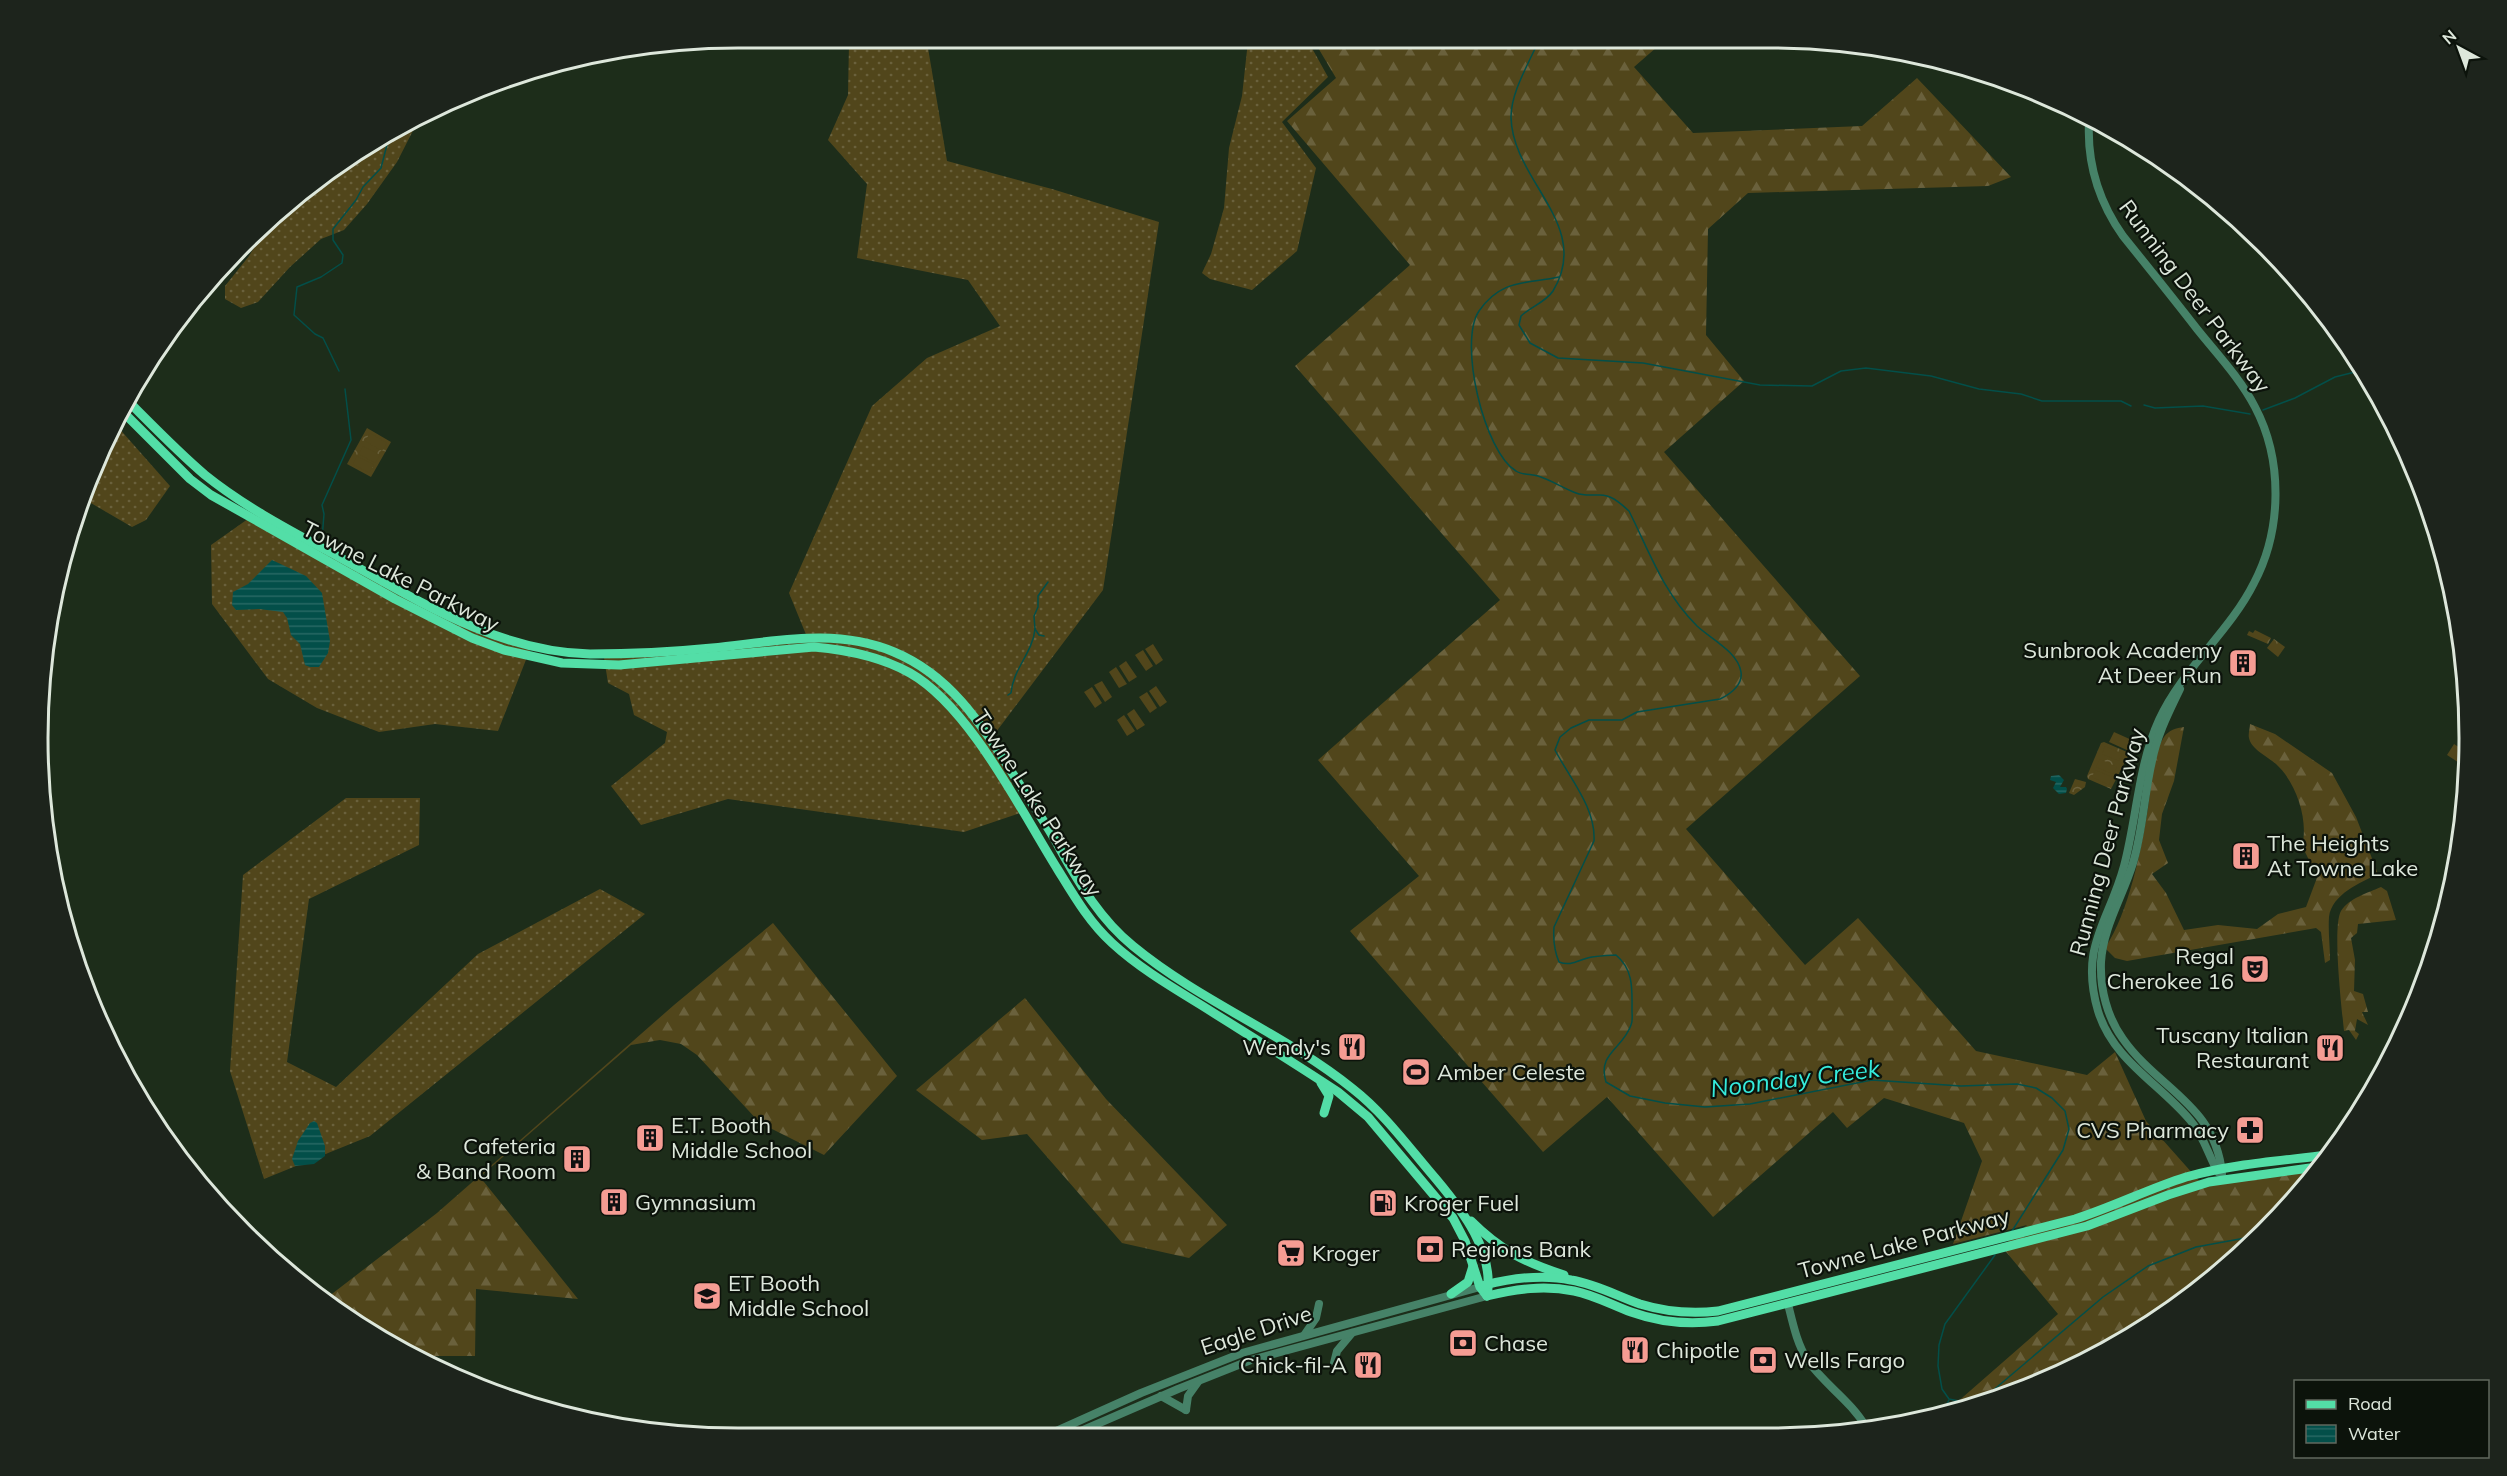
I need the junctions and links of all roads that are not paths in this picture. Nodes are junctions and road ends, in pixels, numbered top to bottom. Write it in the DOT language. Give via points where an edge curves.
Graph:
graph roads {
  1 [pos="2089,127"];
  2 [pos="133,406"];
  3 [pos="127,417"];
  4 [pos="1315,1077"];
  5 [pos="1324,1113"];
  6 [pos="2317,1157"];
  7 [pos="2308,1167"];
  8 [pos="2220,1172"];
  9 [pos="1464,1214"];
  10 [pos="1473,1264"];
  11 [pos="1582,1282"];
  12 [pos="1484,1286"];
  13 [pos="1451,1294"];
  14 [pos="1487,1296"];
  15 [pos="1319,1304"];
  16 [pos="1788,1304"];
  17 [pos="1353,1332"];
  18 [pos="1305,1334"];
  19 [pos="1334,1363"];
  20 [pos="1199,1380"];
  21 [pos="1161,1396"];
  22 [pos="1862,1422"];
  23 [pos="1063,1428"];
  24 [pos="1088,1428"];
  1 -- 8 [label="street, Running Deer Parkway" via="2093,169 2107,210 2123,236 2247,394 2259,414 2273,462 2275,510 2262,567 2244,601 2183,681 2154,751 2138,846 2105,938 2101,971 2104,998 2121,1037 2202,1117 2220,1154"];
  2 -- 9 [label="main road, Towne Lake Parkway" via="182,454 244,503 415,599 505,639 541,649 588,654 706,649 808,637 842,638 892,651 931,672 982,725 1086,894 1113,928 1159,965 1353,1089 1383,1118"];
  3 -- 4 [label="main road, Towne Lake Parkway" via="190,478 237,512 395,599 504,650 562,663 619,665 814,647 868,656 910,673 944,699 975,736 1076,900 1110,941 1150,973"];
  4 -- 5 [label="main road" via="1329,1096"];
  4 -- 10 [label="main road, Towne Lake Parkway" via="1368,1117 1441,1202 1459,1228"];
  6 -- 8 [label="main road, Towne Lake Parkway"];
  7 -- 8 [label="main road, Towne Lake Parkway"];
  8 -- 11 [label="main road, Towne Lake Parkway" via="2171,1182 2109,1208 2046,1226 1735,1308 1681,1312 1653,1307"];
  8 -- 16 [label="main road, Towne Lake Parkway" via="2100,1222"];
  9 -- 11 [label="main road" via="1514,1256"];
  9 -- 12 [label="main road, Towne Lake Parkway" via="1480,1248"];
  10 -- 12 [label="main road, Towne Lake Parkway"];
  10 -- 13 [label="main road" via="1468,1282"];
  11 -- 12 [label="main road, Towne Lake Parkway" via="1535,1277"];
  12 -- 13 [label="street, Eagle Drive"];
  12 -- 14 [label="main road, Towne Lake Parkway"];
  13 -- 18 [label="street, Eagle Drive"];
  14 -- 16 [label="main road, Towne Lake Parkway" via="1528,1288 1558,1288 1651,1318 1692,1323 1733,1318"];
  14 -- 17 [label="street, Eagle Drive"];
  15 -- 18 [label="street" via="1316,1318"];
  16 -- 22 [label="street" via="1796,1336 1808,1361"];
  17 -- 19 [label="street" via="1340,1347"];
  17 -- 20 [label="street, Eagle Drive" via="1261,1357"];
  18 -- 23 [label="street, Eagle Drive" via="1224,1359"];
  20 -- 21 [label="street, Eagle Drive"];
  20 -- 21 [label="street" via="1188,1395 1186,1410"];
  21 -- 24 [label="street, Eagle Drive"];
}
